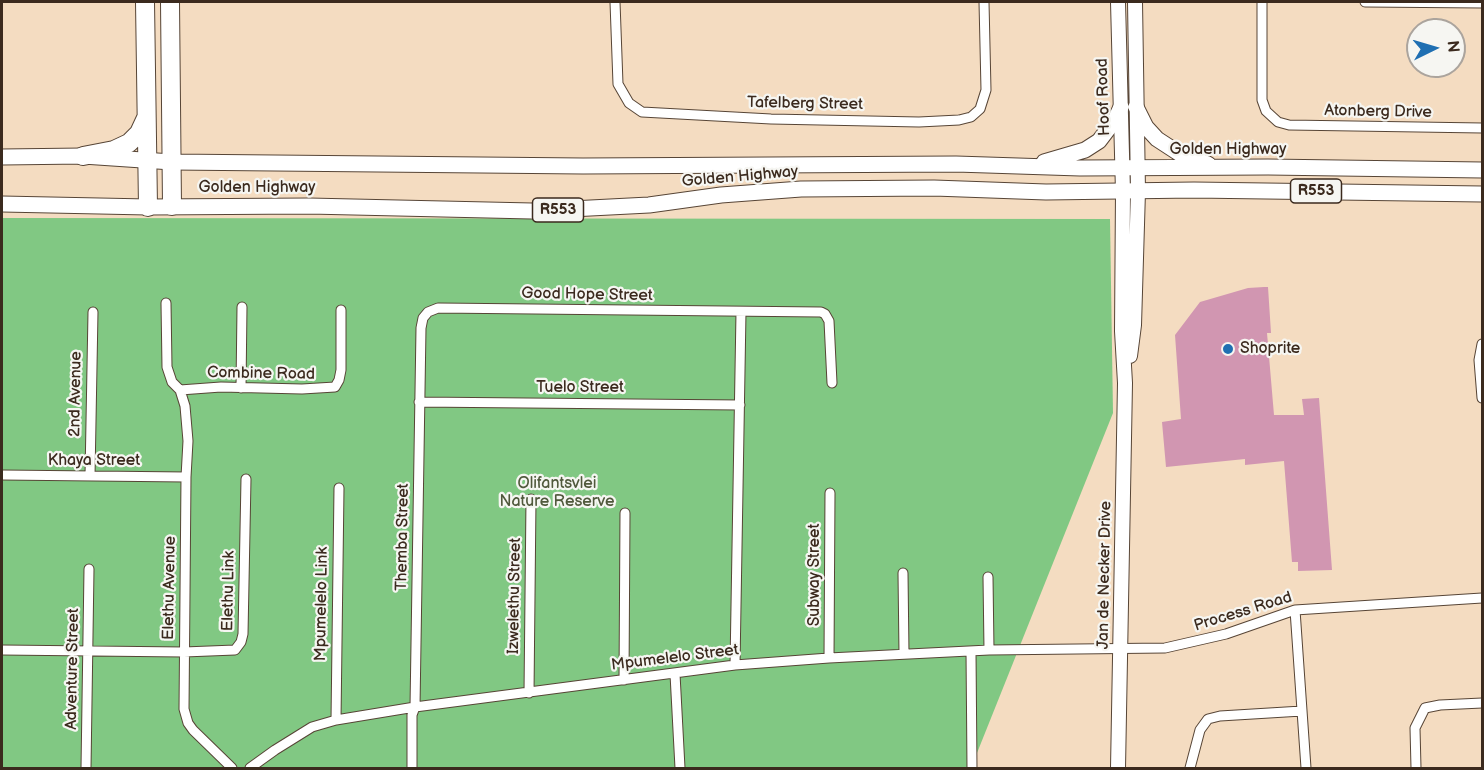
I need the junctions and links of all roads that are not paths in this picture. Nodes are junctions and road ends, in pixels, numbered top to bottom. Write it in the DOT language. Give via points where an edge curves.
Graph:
graph roads {
  1 [pos="145,2"];
  2 [pos="170,2"];
  3 [pos="615,2"];
  4 [pos="984,2"];
  5 [pos="1118,2"];
  6 [pos="1135,2"];
  7 [pos="1262,2"];
  8 [pos="1365,2"];
  9 [pos="1482,3"];
  10 [pos="1128,107"];
  11 [pos="147,116"];
  12 [pos="1482,128"];
  13 [pos="83,156"];
  14 [pos="2,157"];
  15 [pos="147,161"];
  16 [pos="172,162"];
  17 [pos="1032,165"];
  18 [pos="1221,167"];
  19 [pos="1130,169"];
  20 [pos="1482,170"];
  21 [pos="1130,191"];
  22 [pos="1482,194"];
  23 [pos="2,204"];
  24 [pos="172,206"];
  25 [pos="148,207"];
  26 [pos="166,303"];
  27 [pos="242,307"];
  28 [pos="432,309"];
  29 [pos="341,310"];
  30 [pos="93,312"];
  31 [pos="741,312"];
  32 [pos="1482,344"];
  33 [pos="832,383"];
  34 [pos="241,388"];
  35 [pos="180,390"];
  36 [pos="1482,398"];
  37 [pos="419,402"];
  38 [pos="740,405"];
  39 [pos="2,475"];
  40 [pos="90,476"];
  41 [pos="186,477"];
  42 [pos="246,479"];
  43 [pos="339,488"];
  44 [pos="830,493"];
  45 [pos="531,500"];
  46 [pos="625,513"];
  47 [pos="89,569"];
  48 [pos="903,573"];
  49 [pos="988,576"];
  50 [pos="1482,598"];
  51 [pos="1296,610"];
  52 [pos="2,650"];
  53 [pos="989,650"];
  54 [pos="1120,650"];
  55 [pos="88,651"];
  56 [pos="184,652"];
  57 [pos="971,652"];
  58 [pos="904,654"];
  59 [pos="829,658"];
  60 [pos="735,665"];
  61 [pos="675,674"];
  62 [pos="624,680"];
  63 [pos="529,693"];
  64 [pos="1482,703"];
  65 [pos="416,707"];
  66 [pos="1302,711"];
  67 [pos="336,720"];
  68 [pos="86,768"];
  69 [pos="232,768"];
  70 [pos="249,768"];
  71 [pos="412,768"];
  72 [pos="680,768"];
  73 [pos="972,768"];
  74 [pos="1118,768"];
  75 [pos="1190,768"];
  76 [pos="1306,768"];
  77 [pos="1416,768"];
  1 -- 11 [label="highway"];
  2 -- 16 [label="highway"];
  3 -- 4 [label="street, Tafelberg Street" via="618,84 629,103 645,113 919,122 966,119 980,109 986,90"];
  5 -- 10 [label="main road, Hoof Road"];
  6 -- 10 [label="main road, Hoof Road"];
  7 -- 12 [label="street, Atonberg Drive" via="1262,100 1274,120 1283,125"];
  8 -- 9 [label="street"];
  10 -- 17 [label="main road" via="1099,141 1085,150"];
  10 -- 18 [label="main road" via="1169,147"];
  10 -- 19 [label="main road, Hoof Road"];
  11 -- 13 [label="highway" via="129,143"];
  11 -- 15 [label="highway"];
  13 -- 14 [label="main road, Golden Highway / R553"];
  13 -- 15 [label="main road, Golden Highway / R553"];
  15 -- 16 [label="main road, Golden Highway / R553"];
  15 -- 25 [label="highway"];
  16 -- 17 [label="main road, Golden Highway / R553"];
  16 -- 24 [label="highway"];
  17 -- 19 [label="main road, Golden Highway / R553"];
  18 -- 19 [label="main road, Golden Highway / R553"];
  18 -- 20 [label="main road, Golden Highway / R553"];
  19 -- 21 [label="main road, Hoof Road"];
  21 -- 22 [label="main road, Golden Highway / R553"];
  21 -- 24 [label="main road, Golden Highway / R553" via="801,189 532,211"];
  21 -- 54 [label="main road, Jan de Necker Drive" via="1134,325 1125,383"];
  23 -- 25 [label="main road, Golden Highway / R553"];
  24 -- 25 [label="main road, Golden Highway / R553"];
  26 -- 35 [label="street, Elethu Avenue" via="167,367 172,382"];
  27 -- 34 [label="street"];
  28 -- 31 [label="street, Good Hope Street"];
  28 -- 37 [label="street, Themba Street" via="422,324"];
  29 -- 34 [label="street, Combine Road" via="341,370 335,387"];
  30 -- 40 [label="street, 2nd Avenue"];
  31 -- 33 [label="street, Good Hope Street" via="825,314 829,321"];
  31 -- 38 [label="street"];
  32 -- 36 [label="street"];
  34 -- 35 [label="street, Combine Road"];
  35 -- 41 [label="street, Elethu Avenue" via="188,427"];
  37 -- 38 [label="street, Tuelo Street"];
  37 -- 65 [label="street, Themba Street"];
  38 -- 60 [label="street"];
  39 -- 40 [label="street, Khaya Street"];
  40 -- 41 [label="street, Khaya Street"];
  41 -- 56 [label="street, Elethu Avenue"];
  42 -- 56 [label="street, Elethu Link" via="241,642 233,651"];
  43 -- 67 [label="street, Mpumelelo Link"];
  44 -- 59 [label="street, Subway Street"];
  45 -- 63 [label="street, Izwelethu Street"];
  46 -- 62 [label="street"];
  47 -- 55 [label="street, Adventure Street"];
  48 -- 58 [label="street"];
  49 -- 53 [label="street"];
  50 -- 51 [label="street, Process Road"];
  51 -- 54 [label="street, Process Road" via="1186,645"];
  51 -- 66 [label="street"];
  52 -- 55 [label="street, Elethu Link"];
  53 -- 54 [label="street, Mpumelelo Street"];
  53 -- 57 [label="street, Mpumelelo Street"];
  54 -- 74 [label="main road, Jan de Necker Drive"];
  55 -- 56 [label="street, Elethu Link"];
  55 -- 68 [label="street, Adventure Street"];
  56 -- 69 [label="street, Elethu Avenue" via="183,699 188,723"];
  57 -- 58 [label="street, Mpumelelo Street"];
  57 -- 73 [label="street"];
  58 -- 59 [label="street, Mpumelelo Street"];
  59 -- 60 [label="street, Mpumelelo Street"];
  60 -- 61 [label="street, Mpumelelo Street"];
  61 -- 62 [label="street, Mpumelelo Street"];
  61 -- 72 [label="street"];
  62 -- 63 [label="street, Mpumelelo Street"];
  63 -- 65 [label="street, Mpumelelo Street"];
  64 -- 77 [label="street" via="1425,708 1414,728"];
  65 -- 67 [label="street, Mpumelelo Street"];
  65 -- 71 [label="street, Themba Street" via="412,716"];
  66 -- 75 [label="street" via="1208,719 1200,730"];
  66 -- 76 [label="street"];
  67 -- 70 [label="street, Mpumelelo Street" via="312,727"];
}
